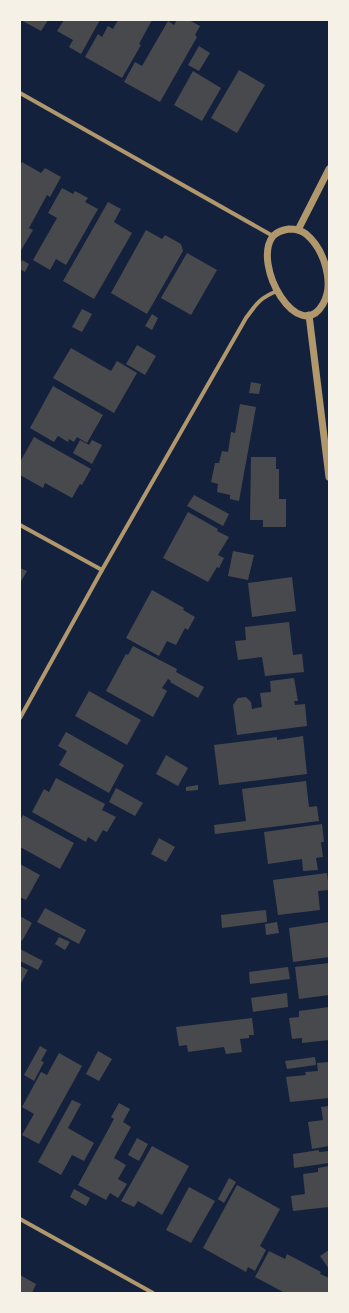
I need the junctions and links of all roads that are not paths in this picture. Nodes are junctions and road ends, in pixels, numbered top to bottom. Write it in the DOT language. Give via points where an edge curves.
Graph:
graph roads {
  1 [pos="20,93"];
  2 [pos="329,170"];
  3 [pos="298,230"];
  4 [pos="274,236"];
  5 [pos="328,285"];
  6 [pos="277,290"];
  7 [pos="310,315"];
  8 [pos="329,478"];
  9 [pos="20,525"];
  10 [pos="102,570"];
  11 [pos="20,718"];
  12 [pos="20,1219"];
  13 [pos="153,1293"];
  1 -- 4 [label="street"];
  2 -- 3 [label="street"];
  3 -- 4 [label="street" via="281,230"];
  3 -- 5 [label="street" via="306,234 319,251 327,272"];
  4 -- 6 [label="street" via="268,255 272,280"];
  5 -- 7 [label="street" via="323,304 317,312"];
  6 -- 7 [label="street" via="295,312 303,316"];
  6 -- 10 [label="street" via="264,296 246,318"];
  7 -- 8 [label="street"];
  9 -- 10 [label="street"];
  10 -- 11 [label="street"];
  12 -- 13 [label="street"];
}
